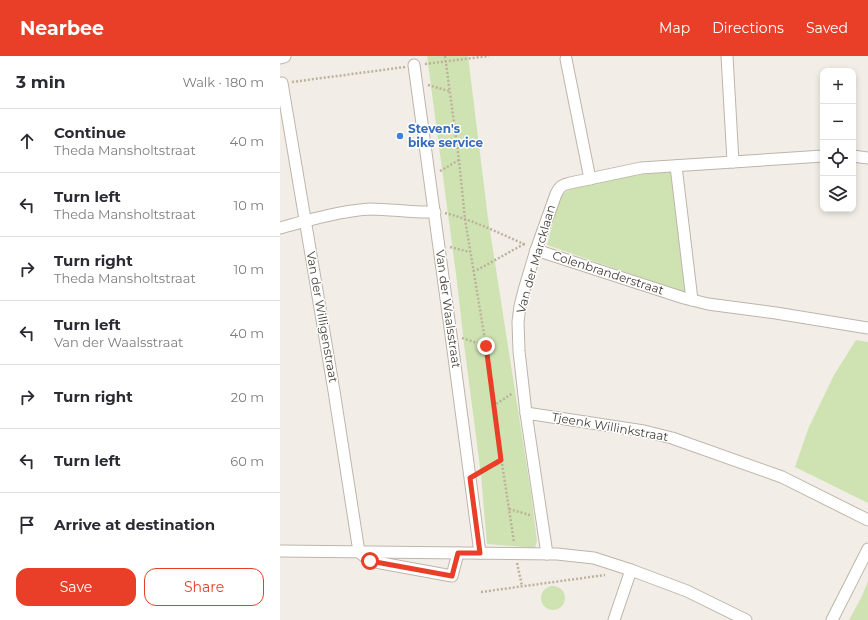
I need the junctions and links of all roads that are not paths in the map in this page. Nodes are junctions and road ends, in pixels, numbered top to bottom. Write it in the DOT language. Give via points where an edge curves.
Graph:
graph roads {
  1 [pos="284,56"];
  2 [pos="727,56"];
  3 [pos="280,57"];
  4 [pos="566,59"];
  5 [pos="414,65"];
  6 [pos="282,83"];
  7 [pos="820,156"];
  8 [pos="856,156"];
  9 [pos="868,158"];
  10 [pos="733,162"];
  11 [pos="676,166"];
  12 [pos="590,179"];
  13 [pos="434,212"];
  14 [pos="306,220"];
  15 [pos="280,228"];
  16 [pos="536,250"];
  17 [pos="692,300"];
  18 [pos="868,328"];
  19 [pos="526,413"];
  20 [pos="868,520"];
  21 [pos="868,549"];
  22 [pos="280,551"];
  23 [pos="359,552"];
  24 [pos="458,553"];
  25 [pos="480,553"];
  26 [pos="547,554"];
  27 [pos="631,570"];
  28 [pos="614,620"];
  29 [pos="746,620"];
  30 [pos="832,620"];
  1 -- 3 [label="street"];
  2 -- 10 [label="street"];
  4 -- 12 [label="street"];
  5 -- 13 [label="street, Van der Waalsstraat"];
  6 -- 14 [label="street, Van der Willigenstraat"];
  7 -- 10 [label="street, Van der Marcklaan"];
  8 -- 9 [label="street"];
  10 -- 11 [label="street, Van der Marcklaan"];
  11 -- 12 [label="street, Van der Marcklaan" via="641,168"];
  11 -- 17 [label="street"];
  12 -- 16 [label="street, Van der Marcklaan" via="562,185 558,190"];
  13 -- 14 [label="street" via="370,209"];
  13 -- 25 [label="street, Van der Waalsstraat"];
  14 -- 15 [label="street"];
  14 -- 23 [label="street, Van der Willigenstraat"];
  16 -- 17 [label="street, Colenbranderstraat"];
  16 -- 19 [label="street, Van der Marcklaan" via="518,322"];
  17 -- 18 [label="street, Colenbranderstraat"];
  19 -- 20 [label="street, Tjeenk Willinkstraat" via="672,438 782,478"];
  19 -- 26 [label="street, Van der Marcklaan"];
  21 -- 30 [label="street"];
  22 -- 23 [label="street"];
  23 -- 24 [label="street"];
  23 -- 24 [label="street" via="370,561 452,576"];
  24 -- 25 [label="street"];
  25 -- 26 [label="street"];
  26 -- 27 [label="street" via="594,558"];
  27 -- 28 [label="street"];
  27 -- 29 [label="street" via="687,591"];
}
